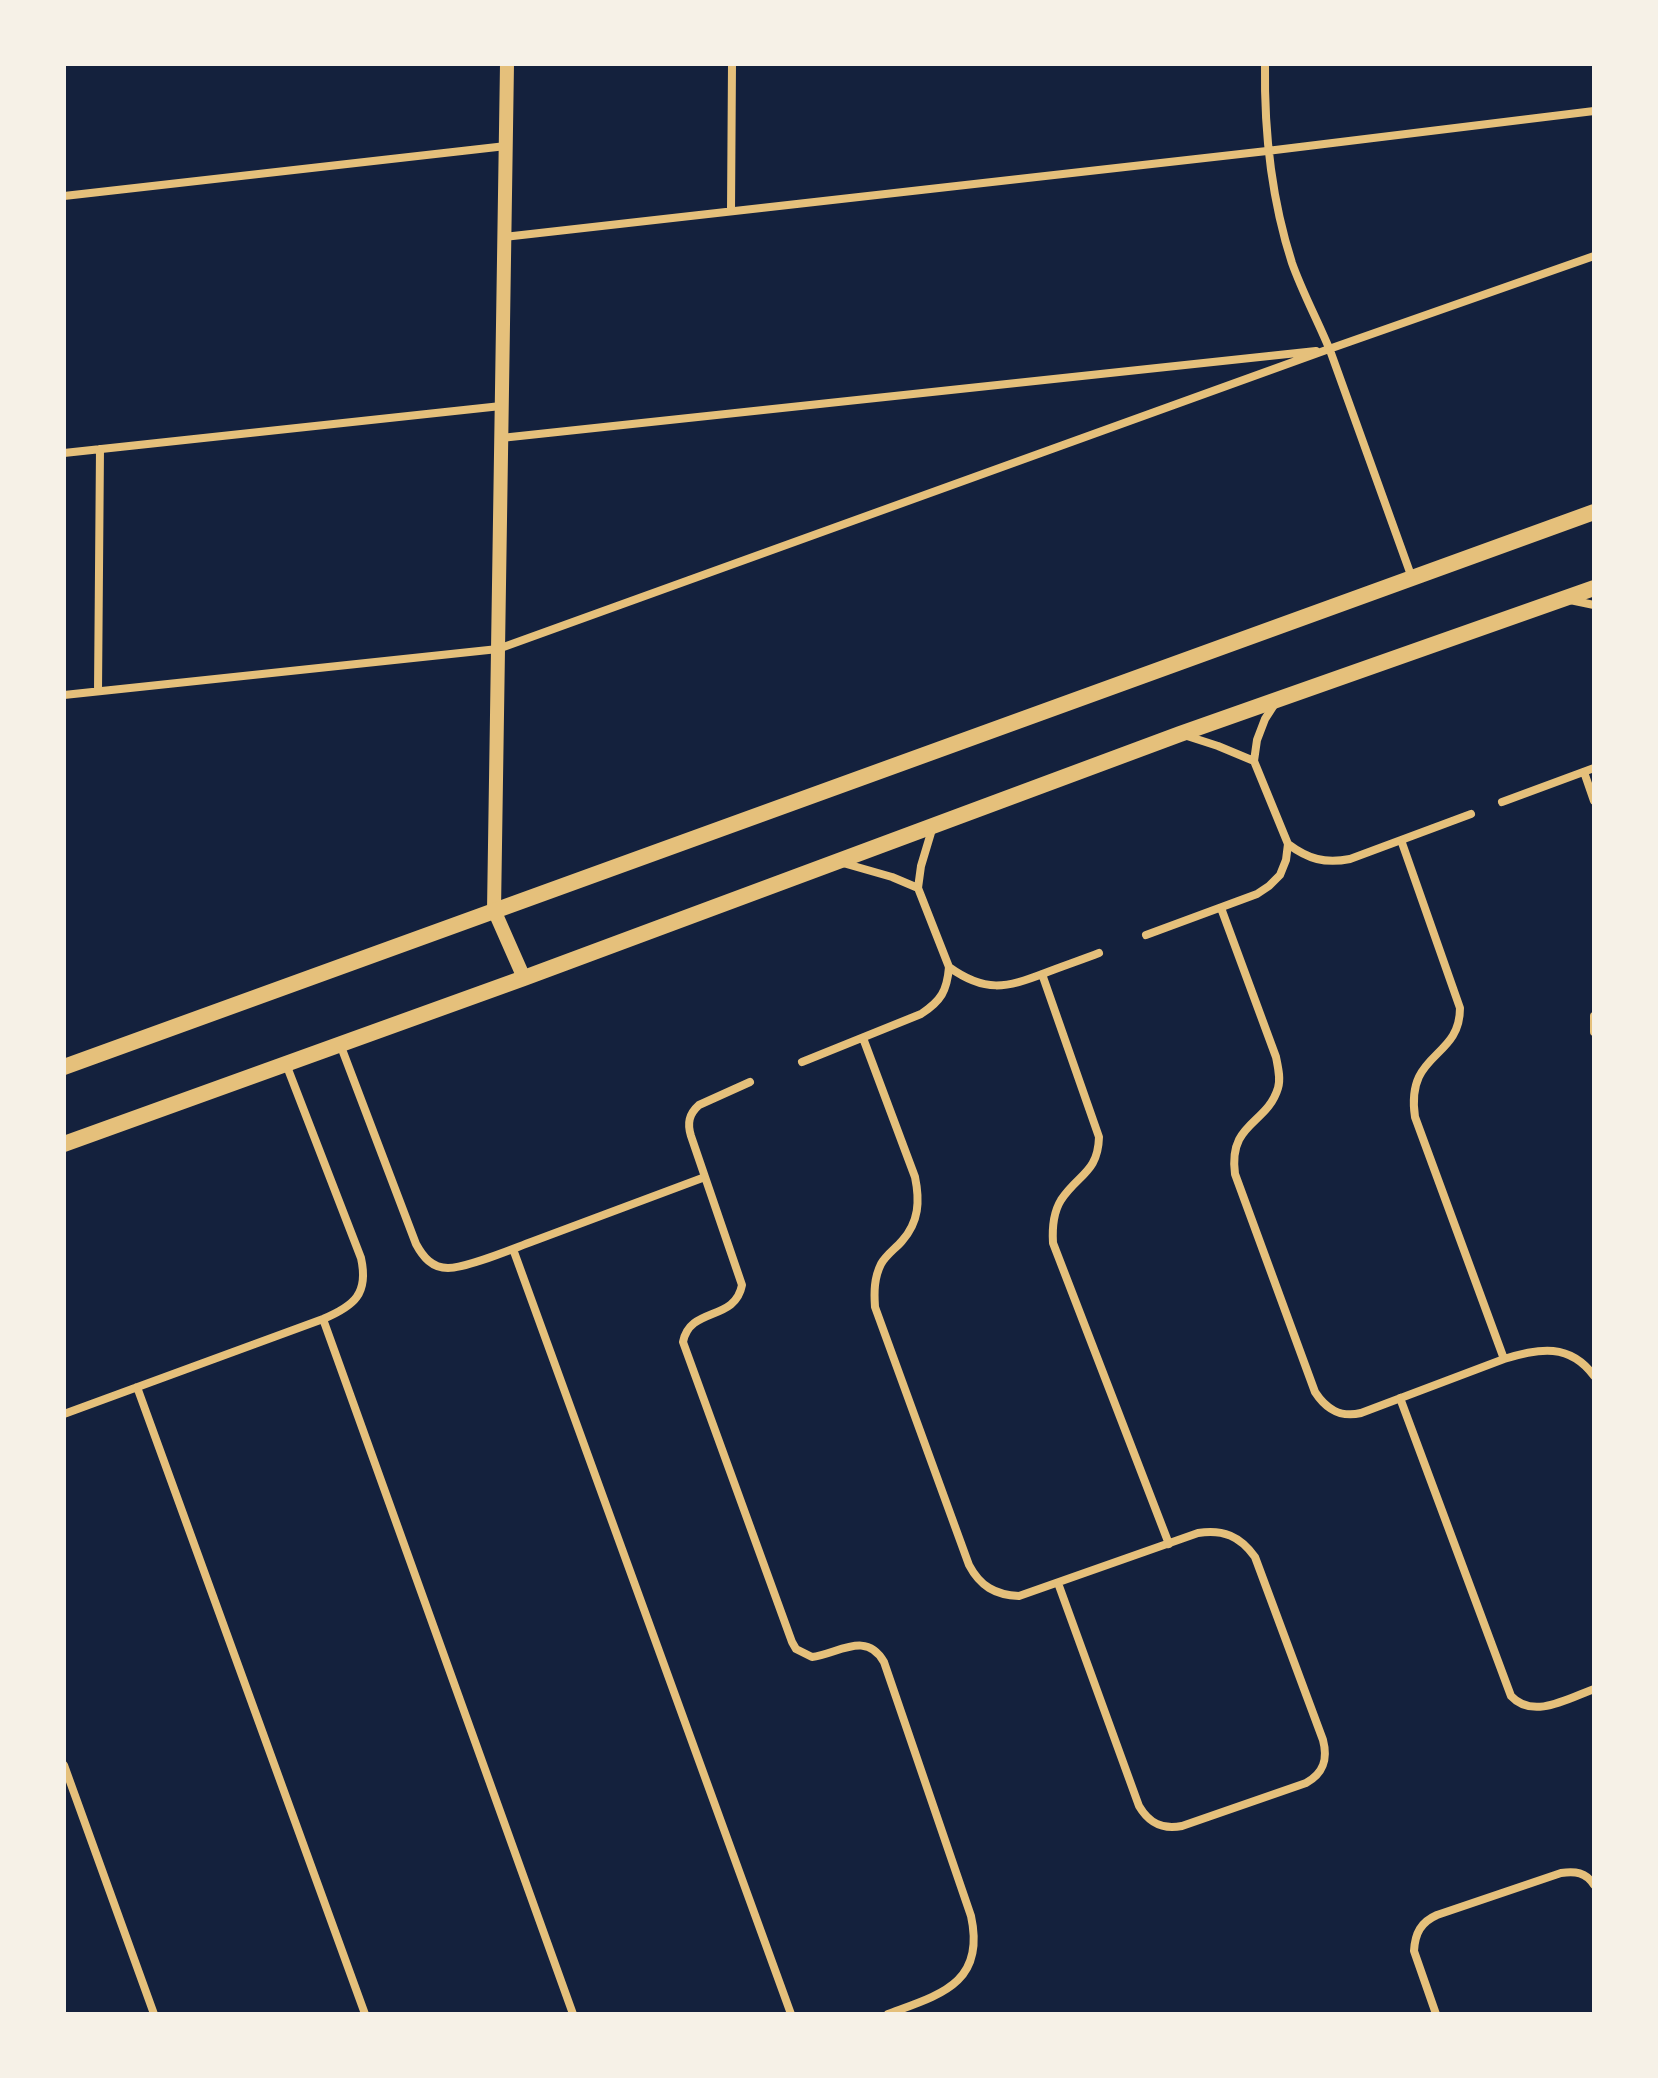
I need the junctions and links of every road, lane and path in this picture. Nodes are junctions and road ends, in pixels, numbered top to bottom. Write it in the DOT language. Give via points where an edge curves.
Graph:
graph roads {
  1 [pos="507,64"];
  2 [pos="732,64"];
  3 [pos="1265,64"];
  4 [pos="1594,111"];
  5 [pos="506,146"];
  6 [pos="1267,151"];
  7 [pos="64,196"];
  8 [pos="731,210"];
  9 [pos="504,237"];
  10 [pos="1594,256"];
  11 [pos="1329,349"];
  12 [pos="501,406"];
  13 [pos="501,438"];
  14 [pos="100,449"];
  15 [pos="64,453"];
  16 [pos="1594,512"];
  17 [pos="1412,579"];
  18 [pos="1594,588"];
  19 [pos="1561,599"];
  20 [pos="1594,605"];
  21 [pos="498,649"];
  22 [pos="98,691"];
  23 [pos="64,695"];
  24 [pos="1276,700"];
  25 [pos="1180,734"];
  26 [pos="1254,761"];
  27 [pos="1594,768"];
  28 [pos="1584,772"];
  29 [pos="1594,801"];
  30 [pos="1502,802"];
  31 [pos="1471,814"];
  32 [pos="933,825"];
  33 [pos="1401,840"];
  34 [pos="1288,844"];
  35 [pos="837,861"];
  36 [pos="918,888"];
  37 [pos="1221,908"];
  38 [pos="494,910"];
  39 [pos="1146,935"];
  40 [pos="1099,953"];
  41 [pos="949,967"];
  42 [pos="1042,974"];
  43 [pos="524,978"];
  44 [pos="1594,1016"];
  45 [pos="1594,1032"];
  46 [pos="863,1038"];
  47 [pos="340,1044"];
  48 [pos="802,1062"];
  49 [pos="285,1063"];
  50 [pos="64,1067"];
  51 [pos="750,1082"];
  52 [pos="64,1144"];
  53 [pos="705,1177"];
  54 [pos="513,1249"];
  55 [pos="323,1319"];
  56 [pos="1504,1359"];
  57 [pos="1594,1376"];
  58 [pos="137,1387"];
  59 [pos="1400,1398"];
  60 [pos="64,1414"];
  61 [pos="1169,1544"];
  62 [pos="1058,1583"];
  63 [pos="1594,1689"];
  64 [pos="64,1765"];
  65 [pos="1594,1885"];
  66 [pos="154,2014"];
  67 [pos="365,2014"];
  68 [pos="573,2014"];
  69 [pos="791,2014"];
  70 [pos="888,2014"];
  71 [pos="1436,2014"];
  1 -- 5 [label="street"];
  2 -- 8 [label="street"];
  3 -- 6 [label="street"];
  4 -- 6 [label="street"];
  5 -- 7 [label="street"];
  5 -- 9 [label="street"];
  6 -- 8 [label="street"];
  6 -- 11 [label="street" via="1293,267"];
  8 -- 9 [label="street"];
  9 -- 12 [label="street"];
  10 -- 11 [label="street"];
  11 -- 13 [label="street"];
  11 -- 17 [label="street"];
  11 -- 21 [label="street"];
  12 -- 13 [label="street"];
  12 -- 14 [label="street"];
  13 -- 21 [label="street"];
  14 -- 15 [label="street"];
  14 -- 22 [label="street"];
  16 -- 17 [label="main road"];
  17 -- 38 [label="main road"];
  18 -- 19 [label="main road"];
  19 -- 20 [label="street"];
  19 -- 24 [label="main road"];
  21 -- 22 [label="street"];
  21 -- 38 [label="street"];
  22 -- 23 [label="street"];
  24 -- 25 [label="main road"];
  24 -- 26 [label="street" via="1257,740"];
  25 -- 26 [label="street"];
  25 -- 32 [label="main road"];
  26 -- 34 [label="street"];
  27 -- 28 [label="street"];
  28 -- 29 [label="street"];
  28 -- 30 [label="street"];
  31 -- 33 [label="street"];
  32 -- 35 [label="main road"];
  32 -- 36 [label="street"];
  33 -- 34 [label="street" via="1333,862 1308,857"];
  33 -- 56 [label="street" via="1460,1008 1457,1031 1417,1077 1415,1117"];
  34 -- 37 [label="street" via="1280,875 1269,886"];
  35 -- 36 [label="street"];
  35 -- 43 [label="main road"];
  36 -- 41 [label="street"];
  37 -- 39 [label="street"];
  37 -- 59 [label="street" via="1279,1074 1279,1088 1238,1141 1235,1174 1322,1402 1351,1415"];
  38 -- 43 [label="street"];
  38 -- 50 [label="main road"];
  40 -- 42 [label="street"];
  41 -- 42 [label="street" via="964,978 999,987"];
  41 -- 46 [label="street" via="948,981 934,1006"];
  42 -- 61 [label="street" via="1099,1137 1095,1161 1054,1216 1053,1243"];
  43 -- 47 [label="main road"];
  44 -- 45 [label="street"];
  46 -- 48 [label="street"];
  46 -- 62 [label="street" via="919,1195 912,1227 882,1262 876,1278 880,1321 975,1575 992,1591 1006,1595"];
  47 -- 49 [label="main road"];
  47 -- 54 [label="street" via="422,1255 431,1264 450,1268"];
  49 -- 52 [label="main road"];
  49 -- 55 [label="street" via="363,1268 356,1298"];
  51 -- 53 [label="street" via="692,1111 688,1127"];
  53 -- 54 [label="street"];
  53 -- 70 [label="street" via="741,1295 729,1307 690,1326 685,1351 796,1649 812,1657 868,1646 884,1662 975,1933 969,1964 951,1988"];
  54 -- 69 [label="street"];
  55 -- 58 [label="street"];
  55 -- 68 [label="street"];
  56 -- 57 [label="street" via="1547,1350 1565,1353"];
  56 -- 59 [label="street"];
  58 -- 60 [label="street"];
  58 -- 67 [label="street"];
  59 -- 63 [label="street" via="1511,1696 1536,1708"];
  61 -- 62 [label="street"];
  61 -- 62 [label="street" via="1198,1533 1221,1532 1246,1544 1255,1557 1326,1752 1321,1772 1306,1783 1173,1828 1146,1817"];
  64 -- 66 [label="street"];
  65 -- 71 [label="street" via="1582,1874 1561,1873 1422,1924 1414,1951"];
}
